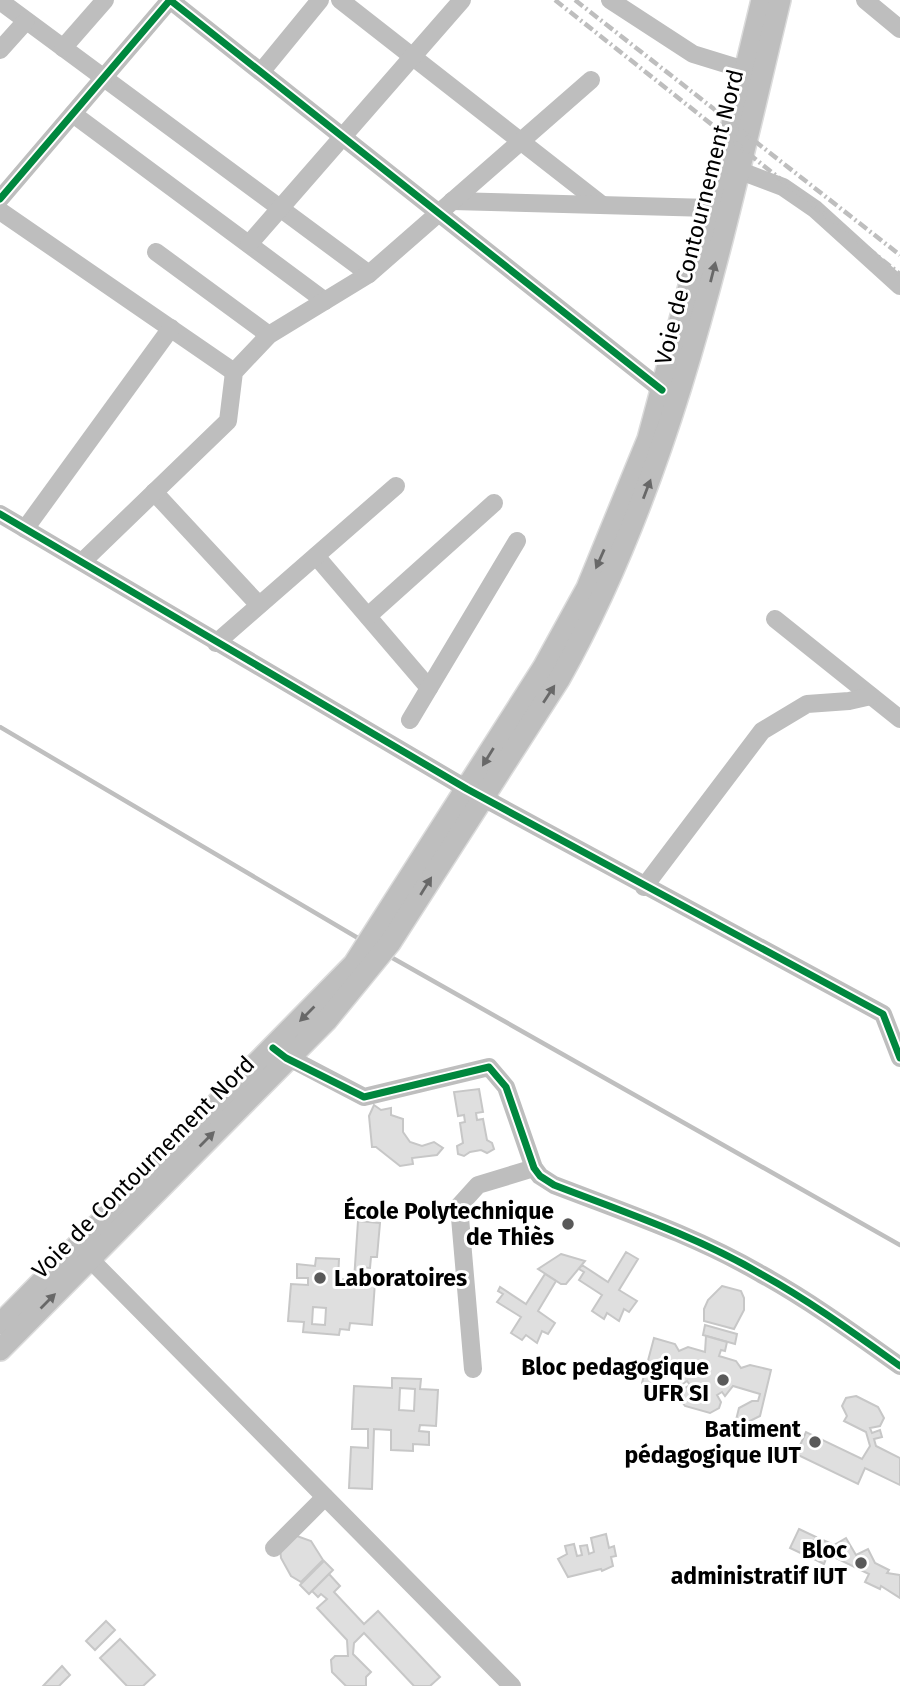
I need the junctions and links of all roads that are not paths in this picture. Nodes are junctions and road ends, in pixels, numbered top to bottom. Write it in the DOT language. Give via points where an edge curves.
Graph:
graph roads {
  1 [pos="104,0"];
  2 [pos="320,0"];
  3 [pos="340,0"];
  4 [pos="462,0"];
  5 [pos="610,0"];
  6 [pos="762,0"];
  7 [pos="780,0"];
  8 [pos="865,0"];
  9 [pos="0,1"];
  10 [pos="26,21"];
  11 [pos="900,29"];
  12 [pos="63,48"];
  13 [pos="0,50"];
  14 [pos="413,57"];
  15 [pos="745,70"];
  16 [pos="261,72"];
  17 [pos="103,78"];
  18 [pos="591,80"];
  19 [pos="73,114"];
  20 [pos="342,137"];
  21 [pos="521,141"];
  22 [pos="738,170"];
  23 [pos="0,199"];
  24 [pos="601,204"];
  25 [pos="446,207"];
  26 [pos="280,208"];
  27 [pos="710,208"];
  28 [pos="0,211"];
  29 [pos="249,244"];
  30 [pos="156,252"];
  31 [pos="369,274"];
  32 [pos="900,286"];
  33 [pos="326,301"];
  34 [pos="171,328"];
  35 [pos="269,335"];
  36 [pos="234,372"];
  37 [pos="662,390"];
  38 [pos="396,486"];
  39 [pos="154,492"];
  40 [pos="494,503"];
  41 [pos="0,514"];
  42 [pos="25,529"];
  43 [pos="517,541"];
  44 [pos="316,556"];
  45 [pos="82,562"];
  46 [pos="259,605"];
  47 [pos="368,617"];
  48 [pos="775,619"];
  49 [pos="216,643"];
  50 [pos="429,688"];
  51 [pos="871,696"];
  52 [pos="900,719"];
  53 [pos="410,720"];
  54 [pos="475,793"];
  55 [pos="644,887"];
  56 [pos="280,1053"];
  57 [pos="900,1058"];
  58 [pos="534,1168"];
  59 [pos="83,1252"];
  60 [pos="3,1334"];
  61 [pos="900,1366"];
  62 [pos="473,1369"];
  63 [pos="326,1497"];
  64 [pos="274,1548"];
  65 [pos="512,1686"];
  1 -- 12 [label="street"];
  2 -- 16 [label="street"];
  3 -- 14 [label="street"];
  4 -- 14 [label="street"];
  5 -- 15 [label="street" via="693,54"];
  6 -- 15 [label="main road, Voie de Contournement Nord"];
  7 -- 22 [label="main road, Voie de Contournement Nord"];
  8 -- 11 [label="street"];
  9 -- 10 [label="street"];
  10 -- 12 [label="street"];
  10 -- 13 [label="street"];
  12 -- 17 [label="street"];
  14 -- 20 [label="street"];
  14 -- 21 [label="street"];
  15 -- 27 [label="main road, Voie de Contournement Nord"];
  16 -- 17 [label="street" via="170,0"];
  16 -- 20 [label="street"];
  17 -- 19 [label="street"];
  17 -- 26 [label="street"];
  18 -- 21 [label="street"];
  19 -- 23 [label="street"];
  19 -- 29 [label="street"];
  20 -- 25 [label="street"];
  20 -- 26 [label="street"];
  21 -- 24 [label="street"];
  21 -- 25 [label="street"];
  22 -- 32 [label="street" via="782,187 815,209"];
  54 -- 22 [label="main road, Voie de Contournement Nord, one-way" via="580,642 634,523 683,386"];
  24 -- 25 [label="street"];
  24 -- 27 [label="street"];
  25 -- 31 [label="street"];
  25 -- 37 [label="street"];
  26 -- 29 [label="street"];
  26 -- 31 [label="street"];
  27 -- 37 [label="main road, Voie de Contournement Nord"];
  28 -- 34 [label="street"];
  29 -- 33 [label="street"];
  30 -- 35 [label="street"];
  31 -- 33 [label="street"];
  33 -- 35 [label="street"];
  34 -- 36 [label="street"];
  34 -- 42 [label="street"];
  35 -- 36 [label="street"];
  36 -- 39 [label="street" via="228,421"];
  37 -- 54 [label="main road, Voie de Contournement Nord, one-way" via="643,452 587,588"];
  38 -- 44 [label="street"];
  39 -- 45 [label="street"];
  39 -- 46 [label="street"];
  40 -- 47 [label="street"];
  41 -- 42 [label="street"];
  42 -- 45 [label="street"];
  43 -- 50 [label="street"];
  44 -- 46 [label="street"];
  44 -- 47 [label="street"];
  45 -- 49 [label="street"];
  46 -- 49 [label="street"];
  47 -- 50 [label="street"];
  48 -- 51 [label="street"];
  49 -- 54 [label="street"];
  50 -- 53 [label="street"];
  51 -- 52 [label="street"];
  51 -- 55 [label="street" via="807,704 762,731"];
  54 -- 55 [label="street"];
  54 -- 56 [label="main road, Voie de Contournement Nord" via="361,968"];
  55 -- 57 [label="street" via="883,1014"];
  56 -- 58 [label="street" via="364,1097 489,1067 506,1087"];
  56 -- 59 [label="main road, Voie de Contournement Nord"];
  58 -- 61 [label="street" via="554,1185 692,1238 760,1273"];
  58 -- 62 [label="street" via="478,1185 459,1206"];
  59 -- 60 [label="main road, Voie de Contournement Nord"];
  59 -- 63 [label="street"];
  63 -- 64 [label="street"];
  63 -- 65 [label="street"];
}
